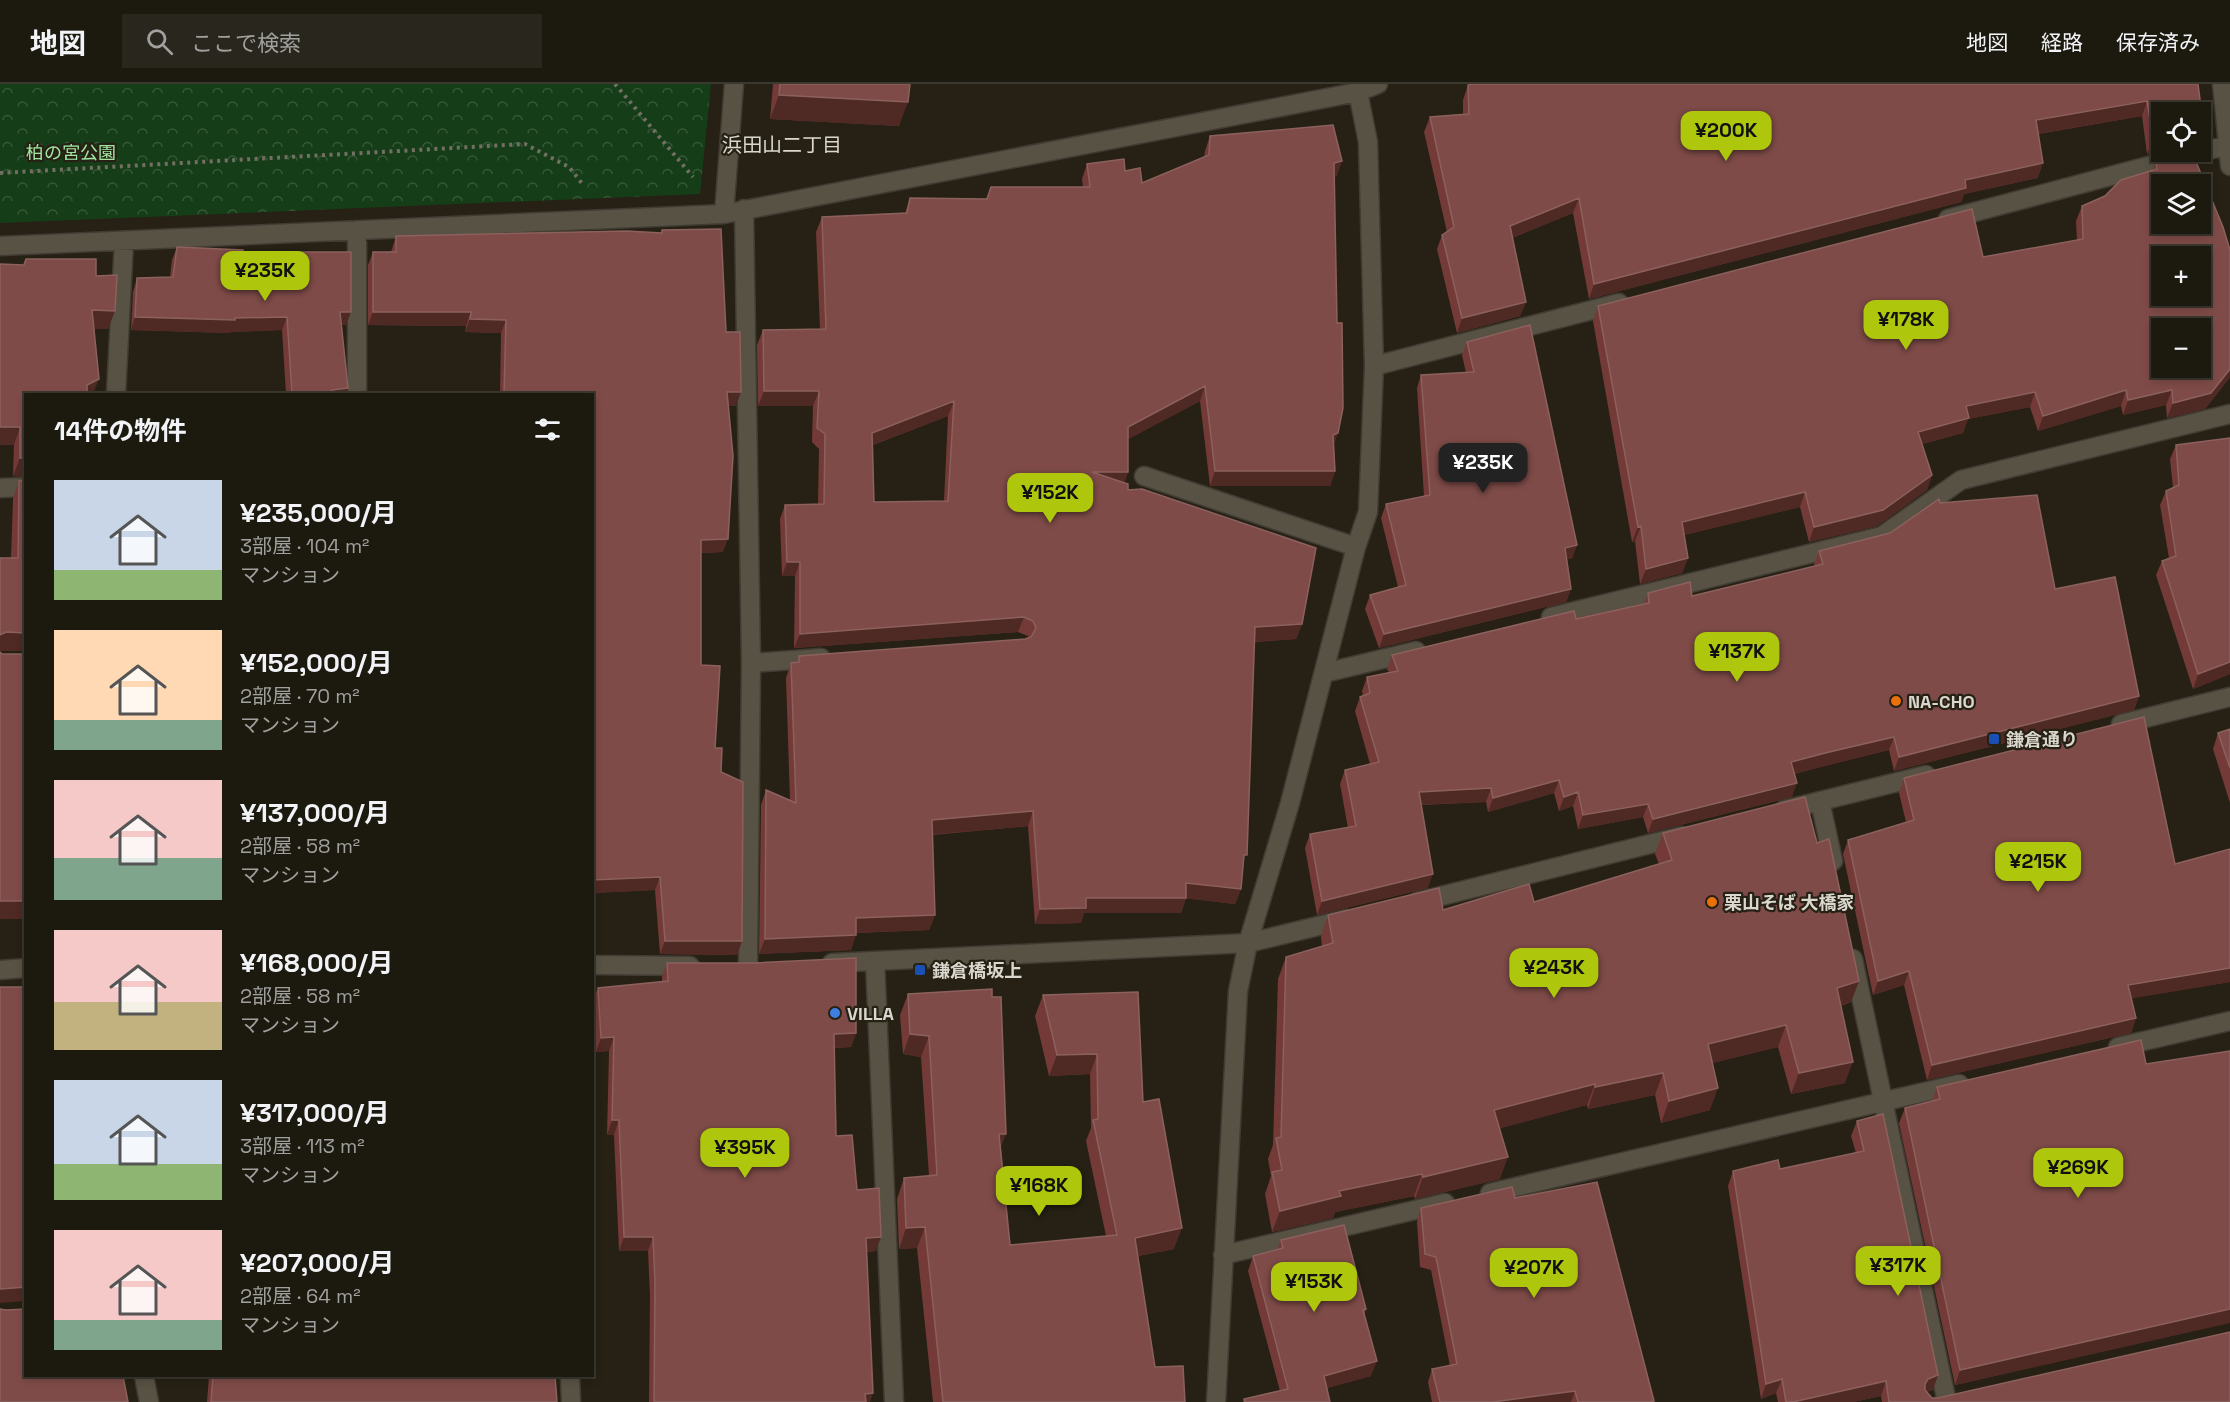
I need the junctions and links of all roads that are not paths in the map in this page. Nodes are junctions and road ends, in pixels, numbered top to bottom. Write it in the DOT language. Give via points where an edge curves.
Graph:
graph roads {
  1 [pos="734,84"];
  2 [pos="1378,84"];
  3 [pos="2222,84"];
  4 [pos="1358,92"];
  5 [pos="2228,145"];
  6 [pos="2230,166"];
  7 [pos="744,209"];
  8 [pos="724,214"];
  9 [pos="1930,223"];
  10 [pos="357,230"];
  11 [pos="124,241"];
  12 [pos="0,246"];
  13 [pos="1640,297"];
  14 [pos="1374,366"];
  15 [pos="116,393"];
  16 [pos="357,393"];
  17 [pos="2230,414"];
  18 [pos="1144,476"];
  19 [pos="24,487"];
  20 [pos="0,488"];
  21 [pos="1356,547"];
  22 [pos="1533,622"];
  23 [pos="1429,648"];
  24 [pos="844,656"];
  25 [pos="751,663"];
  26 [pos="1324,673"];
  27 [pos="2230,697"];
  28 [pos="2108,727"];
  29 [pos="1943,771"];
  30 [pos="1820,801"];
  31 [pos="1763,816"];
  32 [pos="1695,833"];
  33 [pos="1837,882"];
  34 [pos="1398,907"];
  35 [pos="1364,915"];
  36 [pos="1850,940"];
  37 [pos="1248,943"];
  38 [pos="875,961"];
  39 [pos="817,963"];
  40 [pos="771,965"];
  41 [pos="594,966"];
  42 [pos="712,966"];
  43 [pos="24,969"];
  44 [pos="0,970"];
  45 [pos="2230,1021"];
  46 [pos="2103,1050"];
  47 [pos="1976,1080"];
  48 [pos="1884,1102"];
  49 [pos="1223,1255"];
  50 [pos="144,1377"];
  51 [pos="570,1377"];
  52 [pos="1944,1399"];
  53 [pos="149,1402"];
  54 [pos="571,1402"];
  55 [pos="894,1402"];
  56 [pos="1216,1402"];
  1 -- 8 [label="street"];
  2 -- 4 [label="street"];
  3 -- 5 [label="street"];
  4 -- 7 [label="street"];
  4 -- 14 [label="street" via="1368,142"];
  5 -- 6 [label="street"];
  5 -- 9 [label="street"];
  7 -- 8 [label="street"];
  7 -- 25 [label="street"];
  8 -- 10 [label="street"];
  10 -- 11 [label="street"];
  10 -- 16 [label="street"];
  11 -- 12 [label="street"];
  11 -- 15 [label="street"];
  13 -- 14 [label="street"];
  14 -- 21 [label="street" via="1368,512"];
  17 -- 22 [label="street" via="1961,480 1882,536"];
  18 -- 21 [label="street"];
  19 -- 20 [label="street"];
  21 -- 26 [label="street"];
  23 -- 26 [label="street"];
  24 -- 25 [label="street"];
  25 -- 40 [label="street" via="742,966"];
  26 -- 37 [label="street"];
  27 -- 28 [label="street"];
  29 -- 30 [label="street"];
  30 -- 31 [label="street"];
  30 -- 33 [label="street"];
  32 -- 34 [label="street"];
  35 -- 37 [label="street"];
  36 -- 48 [label="street"];
  37 -- 38 [label="street"];
  37 -- 49 [label="street" via="1238,991"];
  38 -- 39 [label="street"];
  38 -- 55 [label="street"];
  41 -- 42 [label="street"];
  43 -- 44 [label="street"];
  45 -- 46 [label="street"];
  47 -- 48 [label="street"];
  48 -- 49 [label="street"];
  48 -- 52 [label="street"];
  49 -- 56 [label="street"];
  50 -- 53 [label="street"];
  51 -- 54 [label="street"];
}
